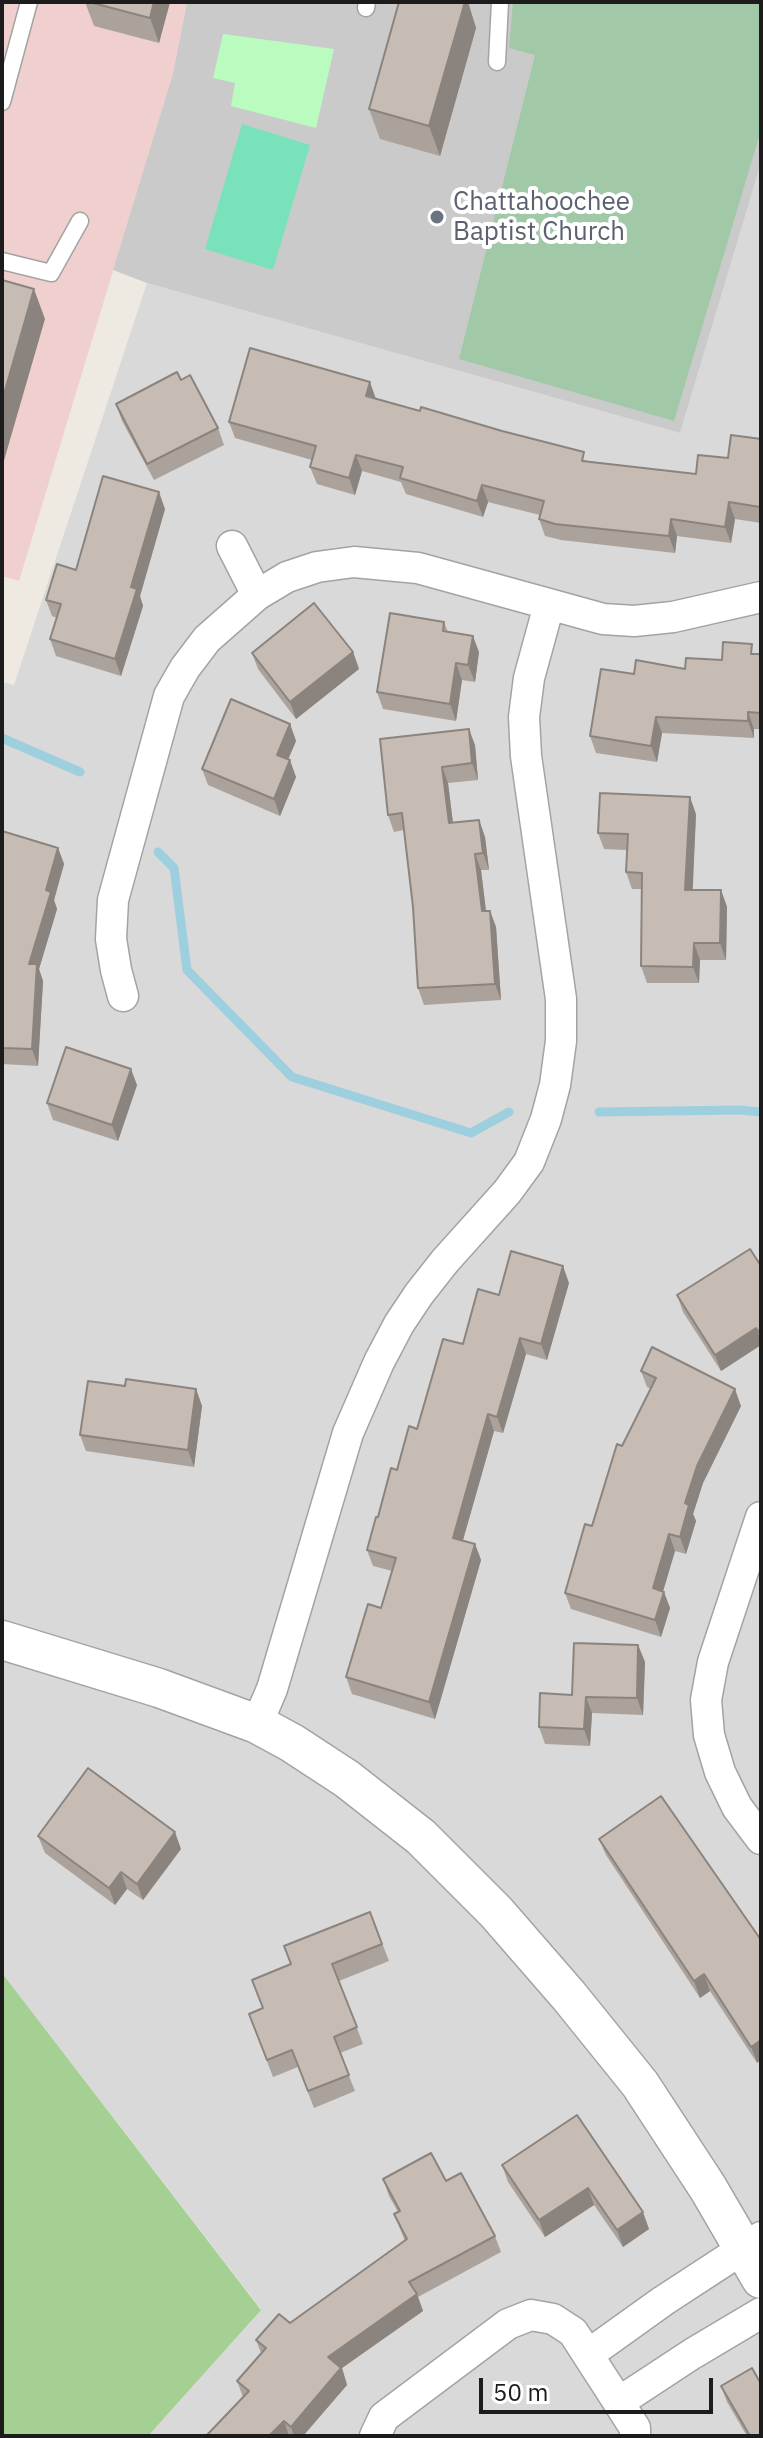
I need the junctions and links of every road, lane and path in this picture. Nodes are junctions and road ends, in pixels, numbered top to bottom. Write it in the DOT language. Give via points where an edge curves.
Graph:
graph roads {
  1 [pos="29,2"];
  2 [pos="500,2"];
  3 [pos="497,62"];
  4 [pos="2,102"];
  5 [pos="80,221"];
  6 [pos="2,261"];
  7 [pos="232,546"];
  8 [pos="257,595"];
  9 [pos="761,597"];
  10 [pos="549,605"];
  11 [pos="123,996"];
  12 [pos="761,1517"];
  13 [pos="2,1640"];
  14 [pos="257,1724"];
  15 [pos="761,1839"];
  16 [pos="755,2254"];
  17 [pos="761,2313"];
  18 [pos="589,2354"];
  19 [pos="619,2402"];
  20 [pos="375,2436"];
  21 [pos="635,2436"];
  1 -- 4 [label="lane"];
  2 -- 3 [label="lane"];
  5 -- 6 [label="lane" via="51,273"];
  7 -- 8 [label="street"];
  8 -- 10 [label="street" via="287,577 354,562 418,568"];
  8 -- 11 [label="street" via="207,639 169,696 113,900 111,939"];
  9 -- 10 [label="street" via="634,621"];
  10 -- 14 [label="street" via="524,717 561,999 555,1085 529,1162 419,1294 379,1362 348,1433"];
  12 -- 15 [label="street" via="713,1662 706,1700 720,1772"];
  13 -- 14 [label="street"];
  14 -- 16 [label="street" via="347,1779 421,1837 496,1912 640,2084"];
  16 -- 18 [label="street"];
  17 -- 19 [label="street"];
  18 -- 19 [label="street"];
  18 -- 20 [label="street" via="573,2332 553,2319 531,2315 508,2324 384,2417"];
  19 -- 21 [label="street"];
}
